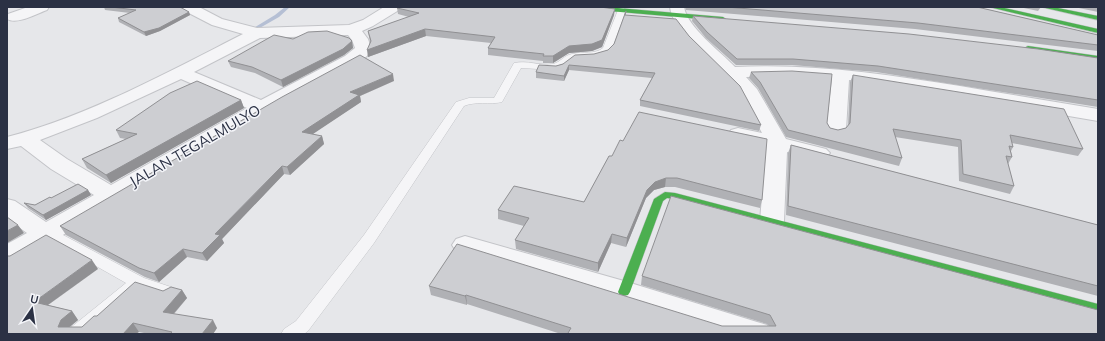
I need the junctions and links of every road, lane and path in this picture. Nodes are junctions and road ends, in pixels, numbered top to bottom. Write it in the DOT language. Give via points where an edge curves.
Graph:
graph roads {
  1 [pos="42,7"];
  2 [pos="188,7"];
  3 [pos="394,7"];
  4 [pos="586,7"];
  5 [pos="992,7"];
  6 [pos="1020,7"];
  7 [pos="1044,7"];
  8 [pos="981,9"];
  9 [pos="622,10"];
  10 [pos="677,11"];
  11 [pos="13,17"];
  12 [pos="1098,18"];
  13 [pos="733,20"];
  14 [pos="1098,24"];
  15 [pos="352,30"];
  16 [pos="1098,31"];
  17 [pos="251,32"];
  18 [pos="1098,36"];
  19 [pos="1022,48"];
  20 [pos="1098,58"];
  21 [pos="180,72"];
  22 [pos="732,72"];
  23 [pos="841,74"];
  24 [pos="262,108"];
  25 [pos="1098,115"];
  26 [pos="836,130"];
  27 [pos="724,131"];
  28 [pos="16,141"];
  29 [pos="777,142"];
  30 [pos="838,158"];
  31 [pos="111,195"];
  32 [pos="7,207"];
  33 [pos="772,221"];
  34 [pos="47,233"];
  35 [pos="465,245"];
  36 [pos="7,256"];
  37 [pos="138,282"];
  38 [pos="168,292"];
  39 [pos="624,292"];
  40 [pos="1098,309"];
  41 [pos="74,334"];
  42 [pos="290,334"];
  43 [pos="757,334"];
  1 -- 11 [label="street"];
  2 -- 17 [label="street" via="217,22"];
  3 -- 15 [label="street"];
  4 -- 9 [label="main road"];
  5 -- 16 [label="main road"];
  6 -- 14 [label="main road"];
  7 -- 12 [label="main road"];
  8 -- 18 [label="main road"];
  9 -- 10 [label="main road"];
  9 -- 42 [label="lane" via="604,52 594,56 570,57 559,66 518,65 498,100 472,100 460,104 369,239 302,326"];
  10 -- 13 [label="main road"];
  10 -- 22 [label="street" via="698,40"];
  15 -- 17 [label="street"];
  15 -- 24 [label="street, JALAN TEGALMULYO" via="360,39 363,48 352,60"];
  17 -- 21 [label="street"];
  19 -- 20 [label="main road"];
  21 -- 24 [label="street"];
  21 -- 28 [label="street" via="66,125"];
  22 -- 23 [label="street" via="781,70"];
  22 -- 29 [label="street" via="748,90"];
  23 -- 25 [label="street" via="913,83"];
  23 -- 26 [label="street"];
  24 -- 31 [label="street, JALAN TEGALMULYO"];
  27 -- 29 [label="street"];
  28 -- 31 [label="street"];
  29 -- 30 [label="street"];
  29 -- 33 [label="street"];
  31 -- 34 [label="street, JALAN TEGALMULYO"];
  32 -- 34 [label="street"];
  33 -- 39 [label="main road" via="665,195 660,199"];
  33 -- 40 [label="main road"];
  34 -- 36 [label="street, JALAN TEGALMULYO"];
  34 -- 37 [label="lane"];
  35 -- 39 [label="street"];
  37 -- 38 [label="lane"];
  37 -- 41 [label="lane"];
  39 -- 43 [label="street"];
}
